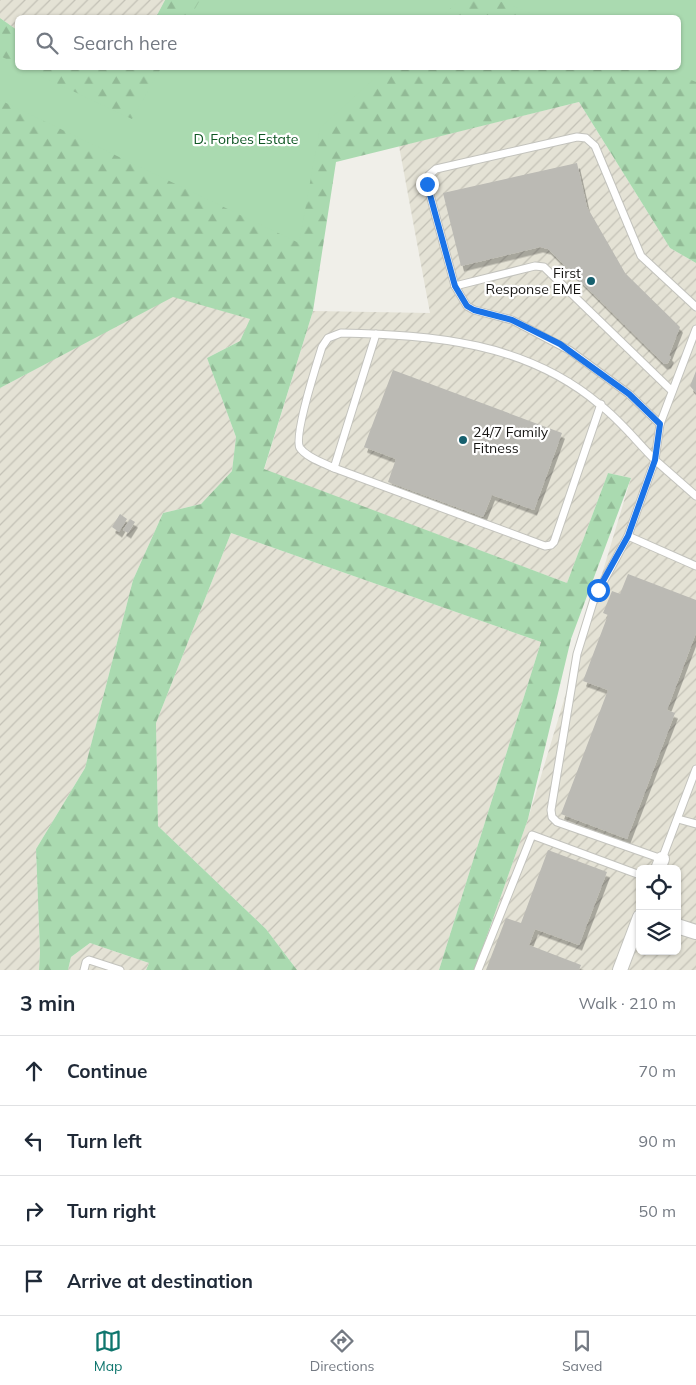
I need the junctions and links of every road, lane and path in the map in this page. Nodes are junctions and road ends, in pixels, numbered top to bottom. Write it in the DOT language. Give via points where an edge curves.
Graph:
graph roads {
  1 [pos="455,286"];
  2 [pos="696,307"];
  3 [pos="696,329"];
  4 [pos="376,334"];
  5 [pos="672,392"];
  6 [pos="601,404"];
  7 [pos="660,424"];
  8 [pos="655,460"];
  9 [pos="334,468"];
  10 [pos="696,496"];
  11 [pos="628,536"];
  12 [pos="696,566"];
  13 [pos="696,770"];
  14 [pos="678,819"];
  15 [pos="696,824"];
  16 [pos="660,864"];
  17 [pos="636,874"];
  18 [pos="681,927"];
  19 [pos="636,928"];
  20 [pos="696,932"];
  21 [pos="84,970"];
  22 [pos="120,970"];
  23 [pos="478,970"];
  24 [pos="620,970"];
  1 -- 2 [label="lane" via="427,184 429,175 436,169 577,137 586,138 595,146 641,256"];
  1 -- 5 [label="lane" via="535,266 544,267"];
  1 -- 7 [label="lane" via="467,306 474,310 512,320 569,350 629,394"];
  3 -- 5 [label="lane"];
  4 -- 6 [label="lane" via="431,337 501,351 530,361 572,383"];
  4 -- 9 [label="lane"];
  4 -- 9 [label="lane" via="341,333 328,338 322,346 299,428 298,443 305,453"];
  5 -- 7 [label="lane"];
  6 -- 8 [label="lane"];
  6 -- 9 [label="lane" via="551,546"];
  7 -- 8 [label="lane"];
  8 -- 10 [label="lane"];
  8 -- 11 [label="lane"];
  11 -- 12 [label="lane"];
  11 -- 16 [label="lane" via="594,599 577,654 551,810 557,822"];
  13 -- 14 [label="lane"];
  14 -- 15 [label="lane"];
  14 -- 16 [label="lane"];
  17 -- 23 [label="lane" via="532,835"];
  18 -- 20 [label="street"];
  19 -- 24 [label="street"];
  21 -- 22 [label="lane" via="89,960"];
}
